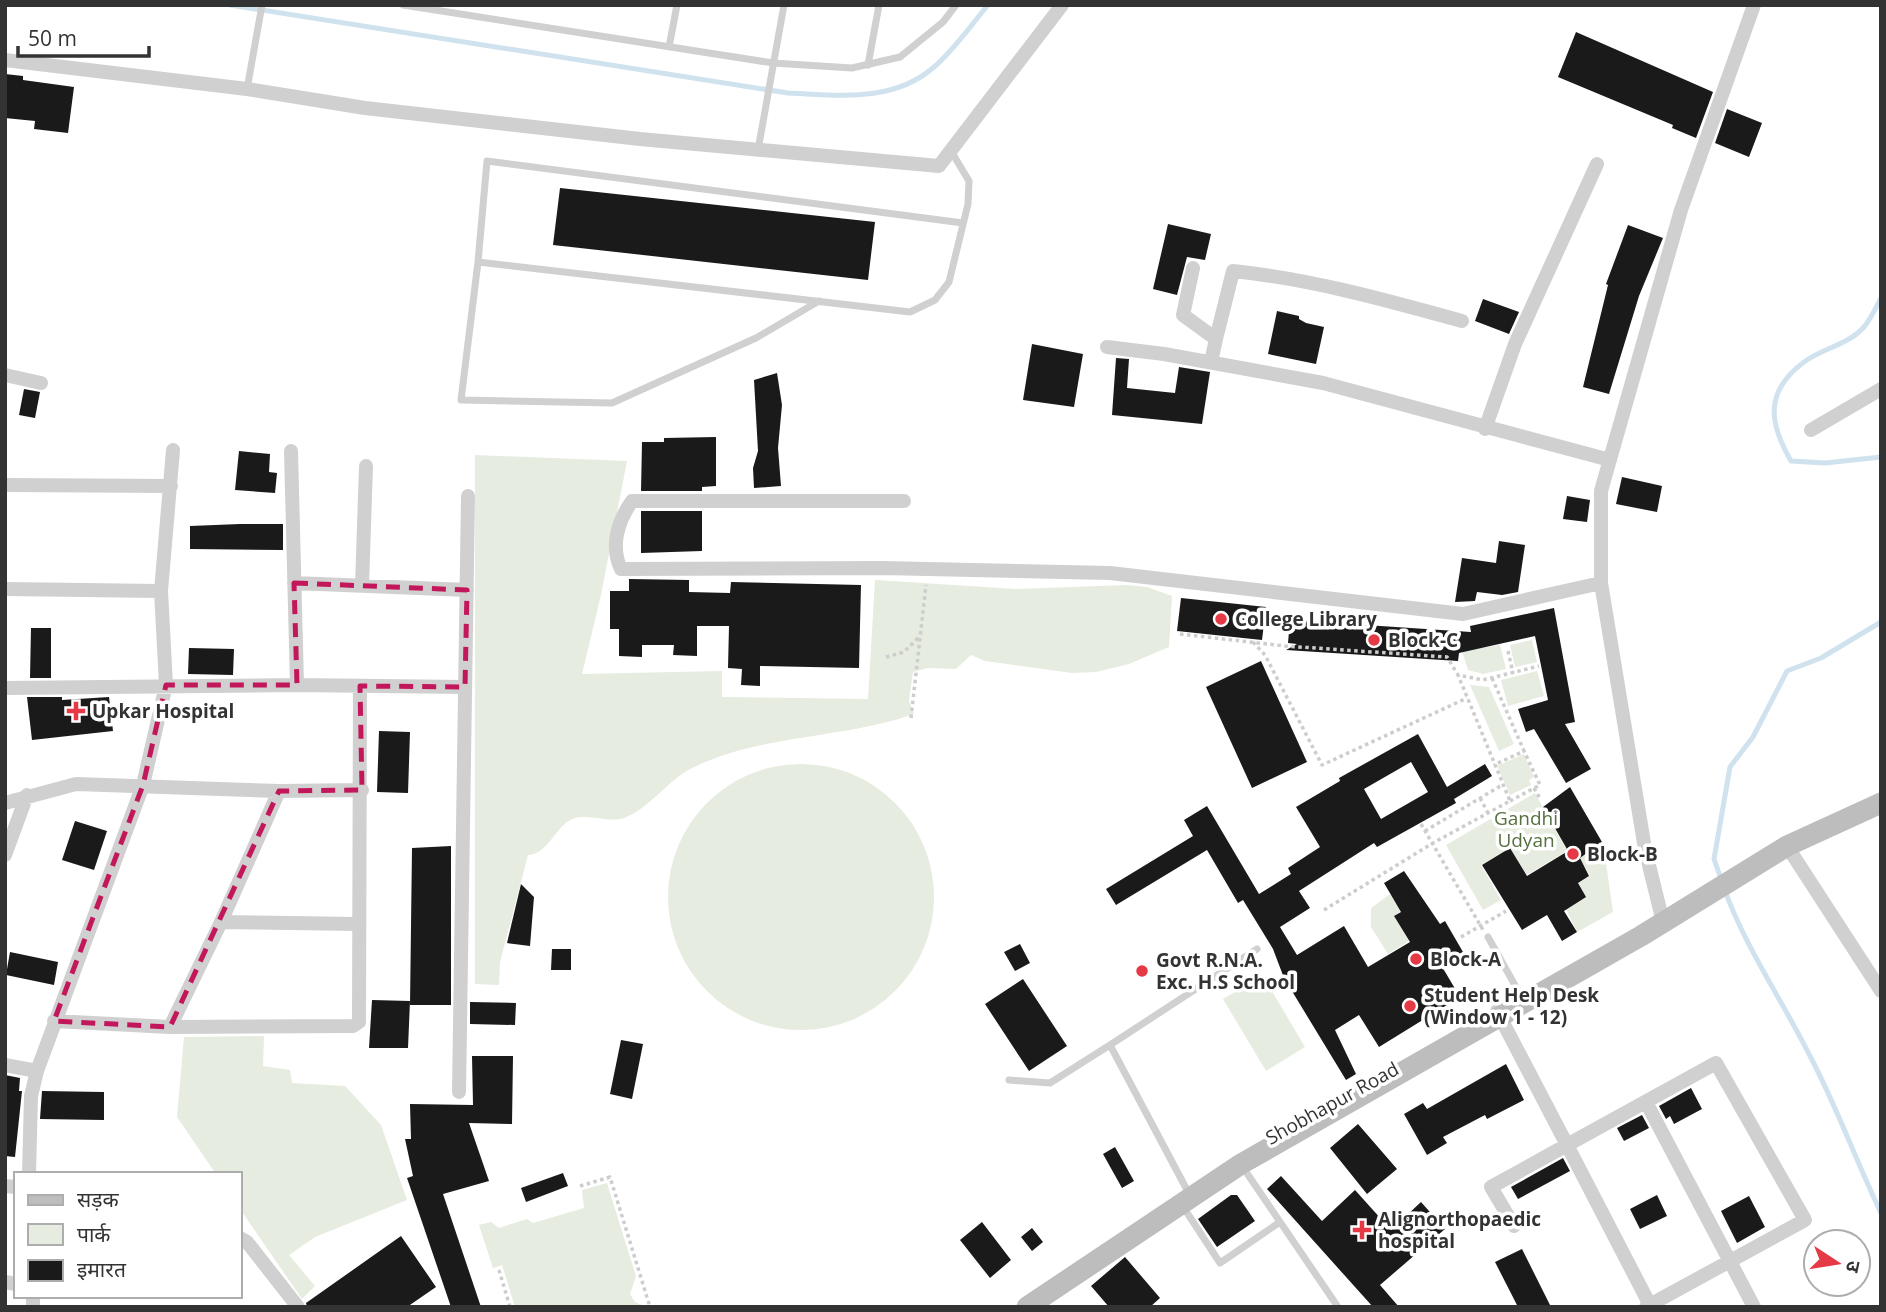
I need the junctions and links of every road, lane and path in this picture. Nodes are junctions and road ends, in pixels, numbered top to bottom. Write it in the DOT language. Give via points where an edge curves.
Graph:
graph roads {
  1 [pos="262,5"];
  2 [pos="402,5"];
  3 [pos="471,5"];
  4 [pos="677,5"];
  5 [pos="784,5"];
  6 [pos="879,5"];
  7 [pos="956,5"];
  8 [pos="1062,5"];
  9 [pos="1754,5"];
  10 [pos="469,16"];
  11 [pos="669,47"];
  12 [pos="5,60"];
  13 [pos="773,63"];
  14 [pos="868,65"];
  15 [pos="247,89"];
  16 [pos="758,150"];
  17 [pos="951,151"];
  18 [pos="1597,164"];
  19 [pos="963,223"];
  20 [pos="478,262"];
  21 [pos="1192,268"];
  22 [pos="819,301"];
  23 [pos="1462,321"];
  24 [pos="1216,339"];
  25 [pos="1107,347"];
  26 [pos="1211,362"];
  27 [pos="5,375"];
  28 [pos="41,383"];
  29 [pos="1881,389"];
  30 [pos="1485,429"];
  31 [pos="1811,430"];
  32 [pos="173,450"];
  33 [pos="292,451"];
  34 [pos="1610,460"];
  35 [pos="366,466"];
  36 [pos="5,485"];
  37 [pos="172,486"];
  38 [pos="468,496"];
  39 [pos="904,501"];
  40 [pos="928,569"];
  41 [pos="294,583"];
  42 [pos="1601,583"];
  43 [pos="362,586"];
  44 [pos="5,589"];
  45 [pos="161,590"];
  46 [pos="467,590"];
  47 [pos="1180,634"];
  48 [pos="921,635"];
  49 [pos="1253,642"];
  50 [pos="1508,651"];
  51 [pos="886,657"];
  52 [pos="1539,666"];
  53 [pos="1513,673"];
  54 [pos="1458,675"];
  55 [pos="1492,678"];
  56 [pos="166,685"];
  57 [pos="297,685"];
  58 [pos="360,686"];
  59 [pos="465,687"];
  60 [pos="5,688"];
  61 [pos="1467,698"];
  62 [pos="911,718"];
  63 [pos="1524,751"];
  64 [pos="1493,765"];
  65 [pos="143,785"];
  66 [pos="1503,785"];
  67 [pos="1534,788"];
  68 [pos="362,790"];
  69 [pos="279,791"];
  70 [pos="27,795"];
  71 [pos="1480,798"];
  72 [pos="1541,800"];
  73 [pos="1510,801"];
  74 [pos="5,803"];
  75 [pos="1881,803"];
  76 [pos="1488,813"];
  77 [pos="1421,824"];
  78 [pos="1425,831"];
  79 [pos="1433,843"];
  80 [pos="1787,846"];
  81 [pos="5,855"];
  82 [pos="1324,910"];
  83 [pos="1506,911"];
  84 [pos="221,922"];
  85 [pos="1663,922"];
  86 [pos="358,924"];
  87 [pos="1481,926"];
  88 [pos="1461,937"];
  89 [pos="1488,937"];
  90 [pos="1257,949"];
  91 [pos="1881,991"];
  92 [pos="1521,996"];
  93 [pos="1499,1014"];
  94 [pos="54,1021"];
  95 [pos="170,1027"];
  96 [pos="1110,1045"];
  97 [pos="5,1065"];
  98 [pos="37,1071"];
  99 [pos="1009,1080"];
  100 [pos="459,1093"];
  101 [pos="1646,1102"];
  102 [pos="1567,1145"];
  103 [pos="1239,1160"];
  104 [pos="29,1172"];
  105 [pos="580,1186"];
  106 [pos="1184,1197"];
  107 [pos="1280,1222"];
  108 [pos="1514,1226"];
  109 [pos="242,1239"];
  110 [pos="1730,1261"];
  111 [pos="499,1270"];
  112 [pos="1649,1306"];
  113 [pos="298,1307"];
  114 [pos="510,1307"];
  115 [pos="650,1307"];
  116 [pos="1014,1307"];
  117 [pos="1027,1307"];
  118 [pos="1338,1307"];
  119 [pos="1754,1307"];
  1 -- 15 [label="lane"];
  2 -- 10 [label="lane"];
  3 -- 10 [label="lane"];
  4 -- 11 [label="lane"];
  5 -- 13 [label="lane"];
  6 -- 14 [label="lane"];
  7 -- 14 [label="lane" via="943,22 900,57"];
  8 -- 17 [label="street"];
  9 -- 34 [label="street" via="1681,210"];
  10 -- 11 [label="lane"];
  11 -- 13 [label="lane"];
  12 -- 15 [label="street"];
  13 -- 14 [label="lane"];
  13 -- 16 [label="lane"];
  15 -- 16 [label="street" via="365,108"];
  16 -- 17 [label="street" via="939,166"];
  17 -- 19 [label="lane" via="969,181"];
  18 -- 30 [label="street" via="1515,344"];
  19 -- 20 [label="lane" via="487,161"];
  19 -- 22 [label="lane" via="949,282 935,300 909,312"];
  20 -- 22 [label="lane"];
  20 -- 22 [label="lane" via="461,400 612,403 756,338"];
  21 -- 24 [label="street" via="1183,315"];
  23 -- 24 [label="street" via="1348,290 1233,271"];
  24 -- 26 [label="street"];
  25 -- 26 [label="street"];
  26 -- 30 [label="street" via="1323,383"];
  27 -- 28 [label="street"];
  29 -- 31 [label="street"];
  30 -- 34 [label="street"];
  32 -- 37 [label="street"];
  33 -- 41 [label="street"];
  34 -- 42 [label="street" via="1601,491"];
  35 -- 43 [label="street"];
  36 -- 37 [label="street"];
  37 -- 45 [label="street"];
  38 -- 46 [label="street"];
  39 -- 40 [label="street" via="632,501 620,519 616,557 621,569"];
  40 -- 42 [label="street" via="1110,573 1463,614"];
  40 -- 48 [label="path"];
  41 -- 43 [label="street"];
  41 -- 57 [label="street"];
  42 -- 85 [label="street" via="1645,849"];
  43 -- 46 [label="street"];
  44 -- 45 [label="street"];
  45 -- 56 [label="street"];
  46 -- 59 [label="street"];
  47 -- 49 [label="path"];
  48 -- 51 [label="path" via="904,652"];
  48 -- 62 [label="path"];
  49 -- 54 [label="path" via="1447,657"];
  49 -- 61 [label="path" via="1265,655 1322,765"];
  50 -- 53 [label="path"];
  52 -- 53 [label="path"];
  53 -- 55 [label="path"];
  54 -- 55 [label="path"];
  54 -- 61 [label="path"];
  55 -- 63 [label="path"];
  56 -- 57 [label="street"];
  56 -- 60 [label="street"];
  56 -- 65 [label="street"];
  57 -- 58 [label="street"];
  58 -- 59 [label="street"];
  58 -- 68 [label="street"];
  59 -- 100 [label="street"];
  61 -- 64 [label="path"];
  63 -- 64 [label="path"];
  63 -- 67 [label="path" via="1540,785"];
  64 -- 66 [label="path"];
  65 -- 69 [label="street"];
  65 -- 70 [label="street" via="76,784"];
  65 -- 94 [label="street"];
  66 -- 71 [label="path"];
  66 -- 73 [label="path"];
  67 -- 72 [label="path"];
  67 -- 73 [label="path"];
  68 -- 69 [label="street"];
  68 -- 86 [label="street"];
  69 -- 84 [label="street"];
  70 -- 74 [label="street"];
  70 -- 81 [label="street"];
  71 -- 76 [label="path"];
  71 -- 78 [label="path"];
  73 -- 76 [label="path"];
  75 -- 80 [label="main road, Shobhapur Road"];
  76 -- 79 [label="path"];
  77 -- 78 [label="path"];
  78 -- 79 [label="path"];
  79 -- 82 [label="path"];
  79 -- 87 [label="path"];
  80 -- 85 [label="main road, Shobhapur Road"];
  80 -- 91 [label="street"];
  83 -- 87 [label="path"];
  84 -- 86 [label="street"];
  84 -- 95 [label="street"];
  85 -- 92 [label="main road, Shobhapur Road" via="1638,930"];
  85 -- 93 [label="main road, Shobhapur Road"];
  86 -- 95 [label="street" via="361,1012 356,1024"];
  87 -- 88 [label="path"];
  87 -- 89 [label="path"];
  89 -- 92 [label="lane"];
  90 -- 96 [label="lane"];
  92 -- 93 [label="main road, Shobhapur Road"];
  93 -- 102 [label="street"];
  93 -- 103 [label="main road, Shobhapur Road"];
  94 -- 95 [label="street"];
  94 -- 98 [label="street"];
  96 -- 99 [label="lane" via="1050,1083"];
  96 -- 106 [label="lane"];
  97 -- 98 [label="street"];
  98 -- 104 [label="street"];
  101 -- 102 [label="street"];
  101 -- 110 [label="street"];
  101 -- 110 [label="street" via="1716,1063 1805,1220"];
  102 -- 108 [label="street" via="1491,1187"];
  102 -- 112 [label="street"];
  103 -- 106 [label="main road, Shobhapur Road"];
  103 -- 107 [label="lane"];
  105 -- 115 [label="path" via="610,1177"];
  106 -- 107 [label="lane" via="1220,1264"];
  106 -- 116 [label="main road, Shobhapur Road"];
  106 -- 117 [label="main road, Shobhapur Road"];
  107 -- 118 [label="lane"];
  109 -- 113 [label="street"];
  110 -- 112 [label="street"];
  110 -- 119 [label="street"];
  111 -- 114 [label="path"];
}
